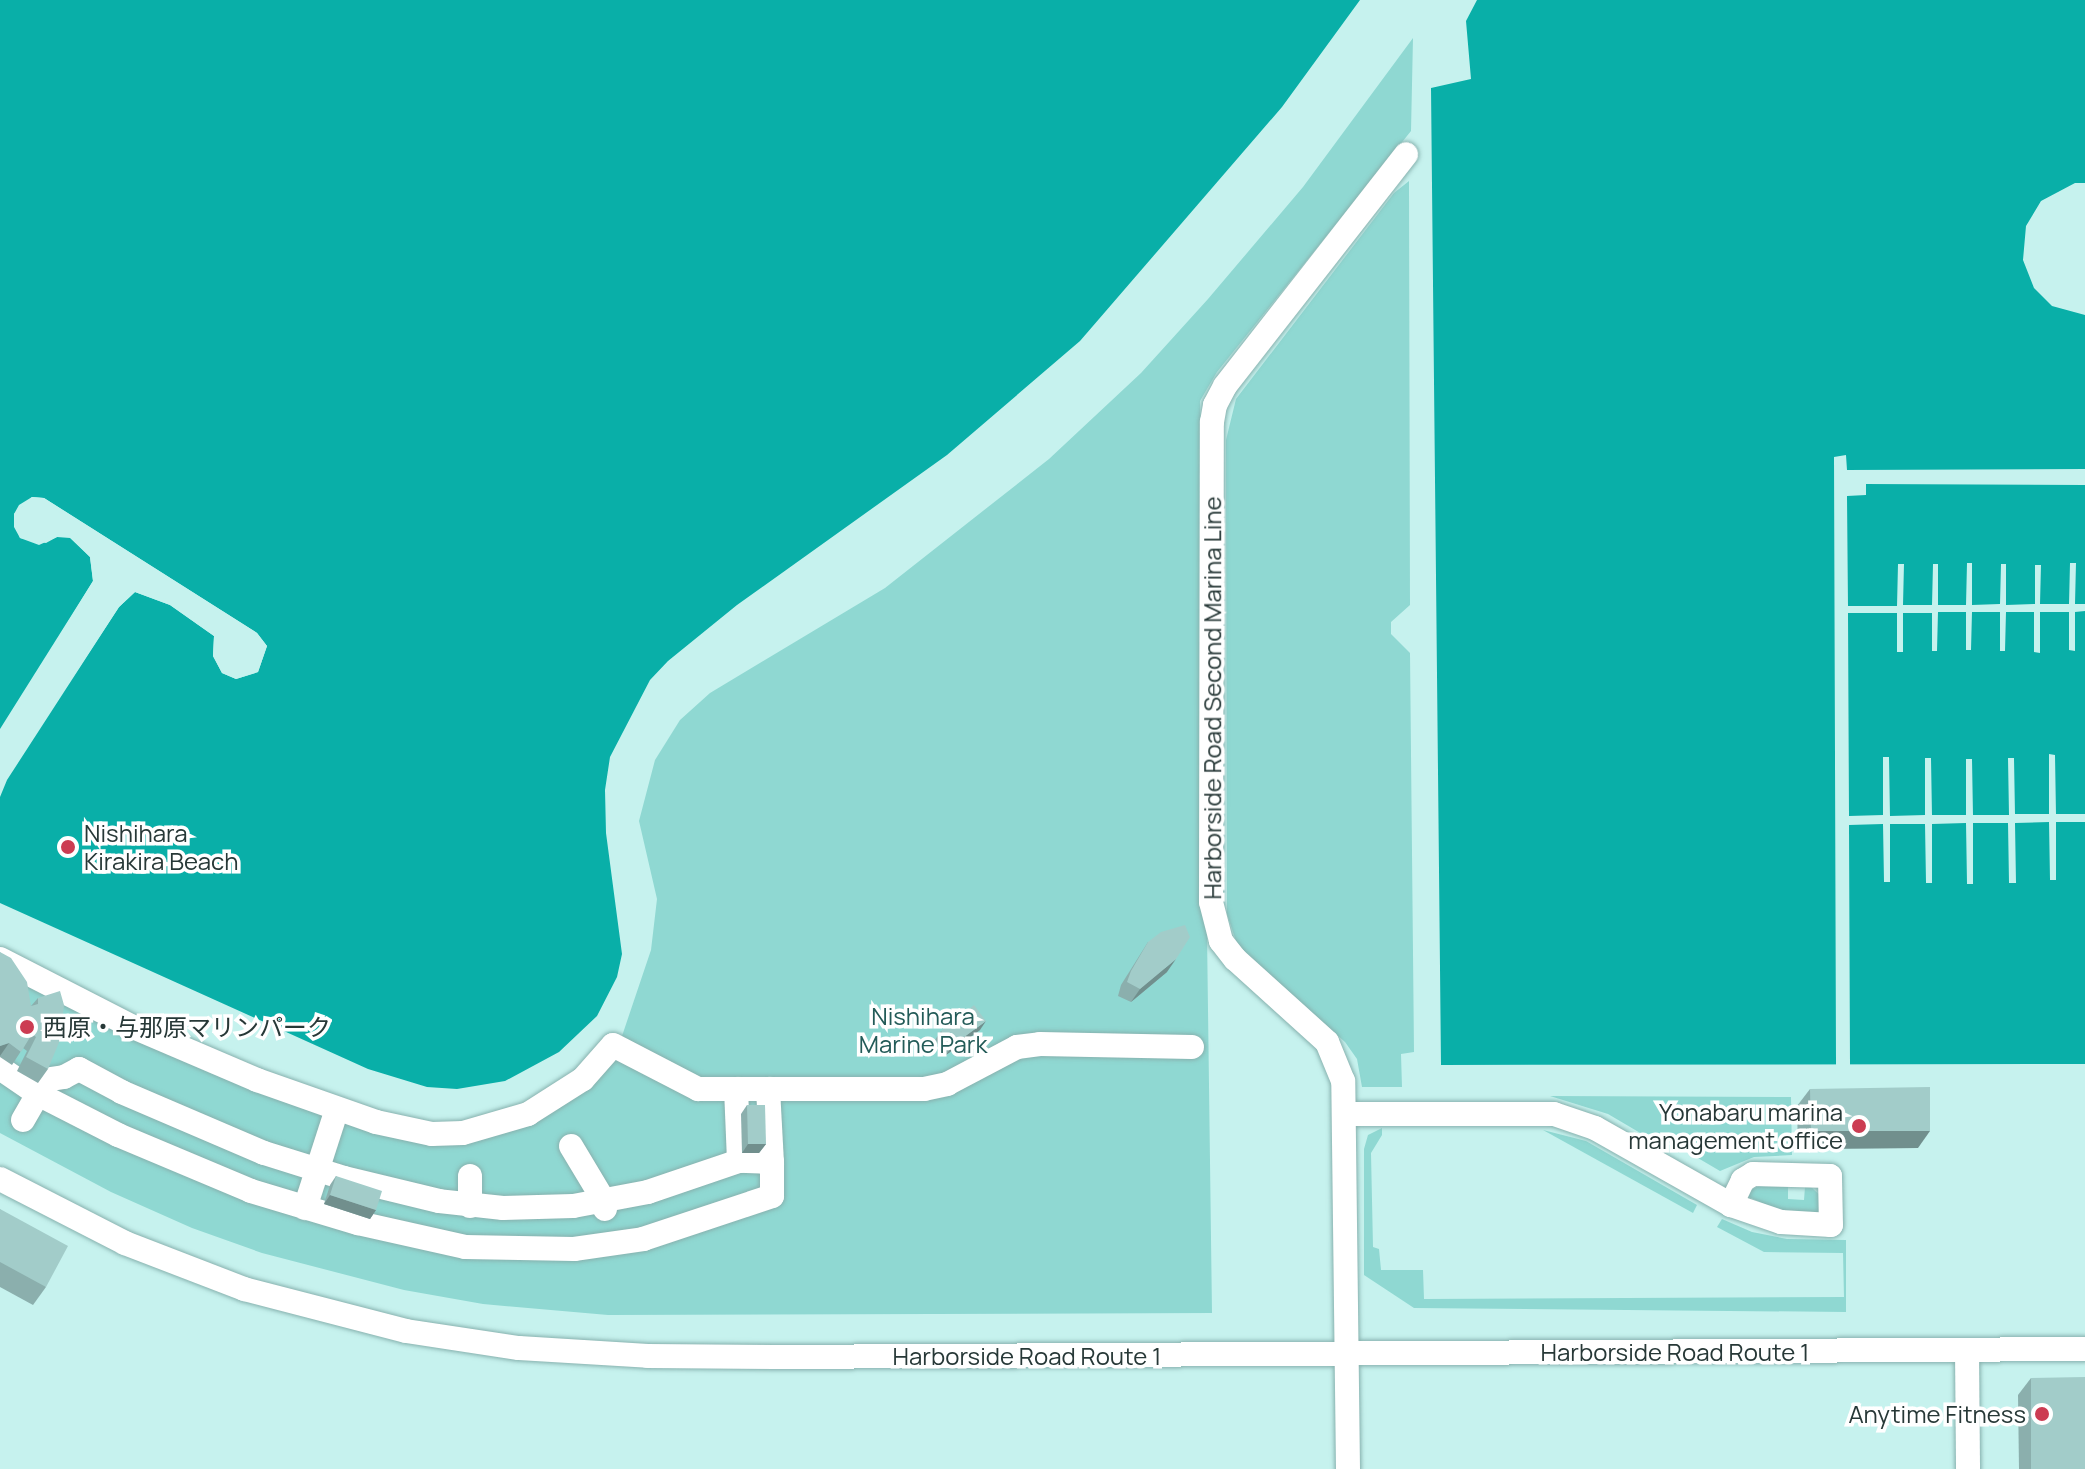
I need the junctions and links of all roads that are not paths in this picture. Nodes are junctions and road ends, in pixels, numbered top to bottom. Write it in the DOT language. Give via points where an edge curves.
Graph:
graph roads {
  1 [pos="1406,154"];
  2 [pos="0,959"];
  3 [pos="1192,1047"];
  4 [pos="0,1068"];
  5 [pos="736,1089"];
  6 [pos="768,1089"];
  7 [pos="38,1094"];
  8 [pos="337,1109"];
  9 [pos="1345,1114"];
  10 [pos="23,1120"];
  11 [pos="571,1146"];
  12 [pos="739,1161"];
  13 [pos="772,1162"];
  14 [pos="317,1170"];
  15 [pos="470,1176"];
  16 [pos="0,1179"];
  17 [pos="604,1205"];
  18 [pos="1731,1205"];
  19 [pos="470,1206"];
  20 [pos="305,1208"];
  21 [pos="2085,1349"];
  22 [pos="1967,1350"];
  23 [pos="1347,1353"];
  24 [pos="1348,1469"];
  25 [pos="1968,1469"];
  1 -- 9 [label="street, Harborside Road Second Marina Line" via="1225,386 1212,422 1214,926 1235,959 1327,1042 1343,1081"];
  2 -- 8 [label="street" via="133,1027"];
  3 -- 6 [label="street" via="1040,1044 1017,1047 947,1084 924,1089"];
  4 -- 7 [label="street"];
  5 -- 6 [label="street"];
  5 -- 8 [label="street" via="698,1089 613,1045 559,1097 496,1126 432,1134"];
  5 -- 12 [label="street"];
  6 -- 13 [label="street"];
  7 -- 10 [label="street"];
  7 -- 14 [label="street" via="45,1080 79,1069 126,1083 171,1119 226,1128 262,1157"];
  7 -- 20 [label="street" via="198,1171"];
  8 -- 14 [label="street"];
  9 -- 18 [label="street" via="1554,1114 1595,1128"];
  9 -- 23 [label="street, Harborside Road Second Marina Line"];
  11 -- 17 [label="street"];
  12 -- 13 [label="street"];
  12 -- 17 [label="street"];
  13 -- 20 [label="street" via="772,1196 643,1239 574,1249 465,1247"];
  14 -- 19 [label="street" via="343,1182 371,1182 424,1202"];
  14 -- 20 [label="street"];
  15 -- 19 [label="street"];
  16 -- 23 [label="street, Harborside Road Route 1" via="125,1243 244,1289 351,1319 506,1347 648,1356"];
  17 -- 19 [label="street" via="514,1212"];
  18 -- 18 [label="street" via="1781,1222 1831,1225 1830,1176 1753,1174 1743,1180"];
  21 -- 22 [label="street, Harborside Road Route 1"];
  22 -- 23 [label="street, Harborside Road Route 1"];
  22 -- 25 [label="street"];
  23 -- 24 [label="street, Harborside Road Second Marina Line"];
}
